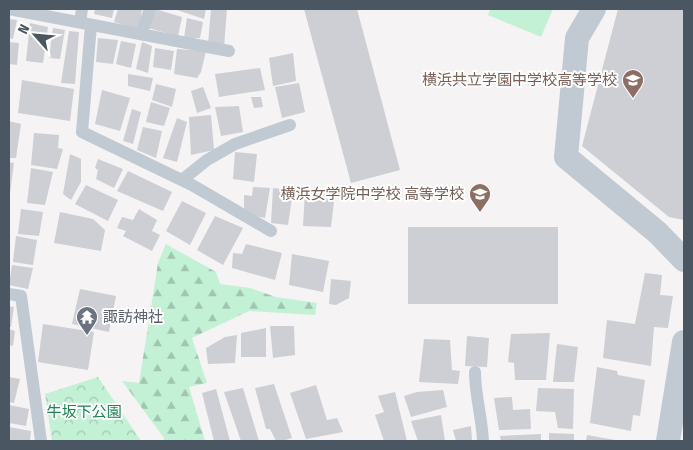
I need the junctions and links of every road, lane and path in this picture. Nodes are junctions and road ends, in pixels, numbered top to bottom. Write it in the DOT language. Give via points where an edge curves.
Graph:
graph roads {
  1 [pos="9,9"];
  2 [pos="82,9"];
  3 [pos="150,9"];
  4 [pos="594,9"];
  5 [pos="85,23"];
  6 [pos="142,34"];
  7 [pos="229,51"];
  8 [pos="290,125"];
  9 [pos="182,180"];
  10 [pos="271,232"];
  11 [pos="684,260"];
  12 [pos="9,294"];
  13 [pos="684,342"];
  14 [pos="475,372"];
  15 [pos="41,441"];
  16 [pos="483,441"];
  17 [pos="668,441"];
  1 -- 5 [label="lane"];
  2 -- 5 [label="lane"];
  3 -- 6 [label="lane"];
  4 -- 11 [label="street" via="577,38 566,157 658,233"];
  5 -- 6 [label="lane"];
  5 -- 9 [label="lane" via="82,132"];
  6 -- 7 [label="lane"];
  8 -- 9 [label="lane" via="236,144"];
  9 -- 10 [label="lane"];
  12 -- 15 [label="lane" via="21,296"];
  13 -- 17 [label="street"];
  14 -- 16 [label="lane"];
}
